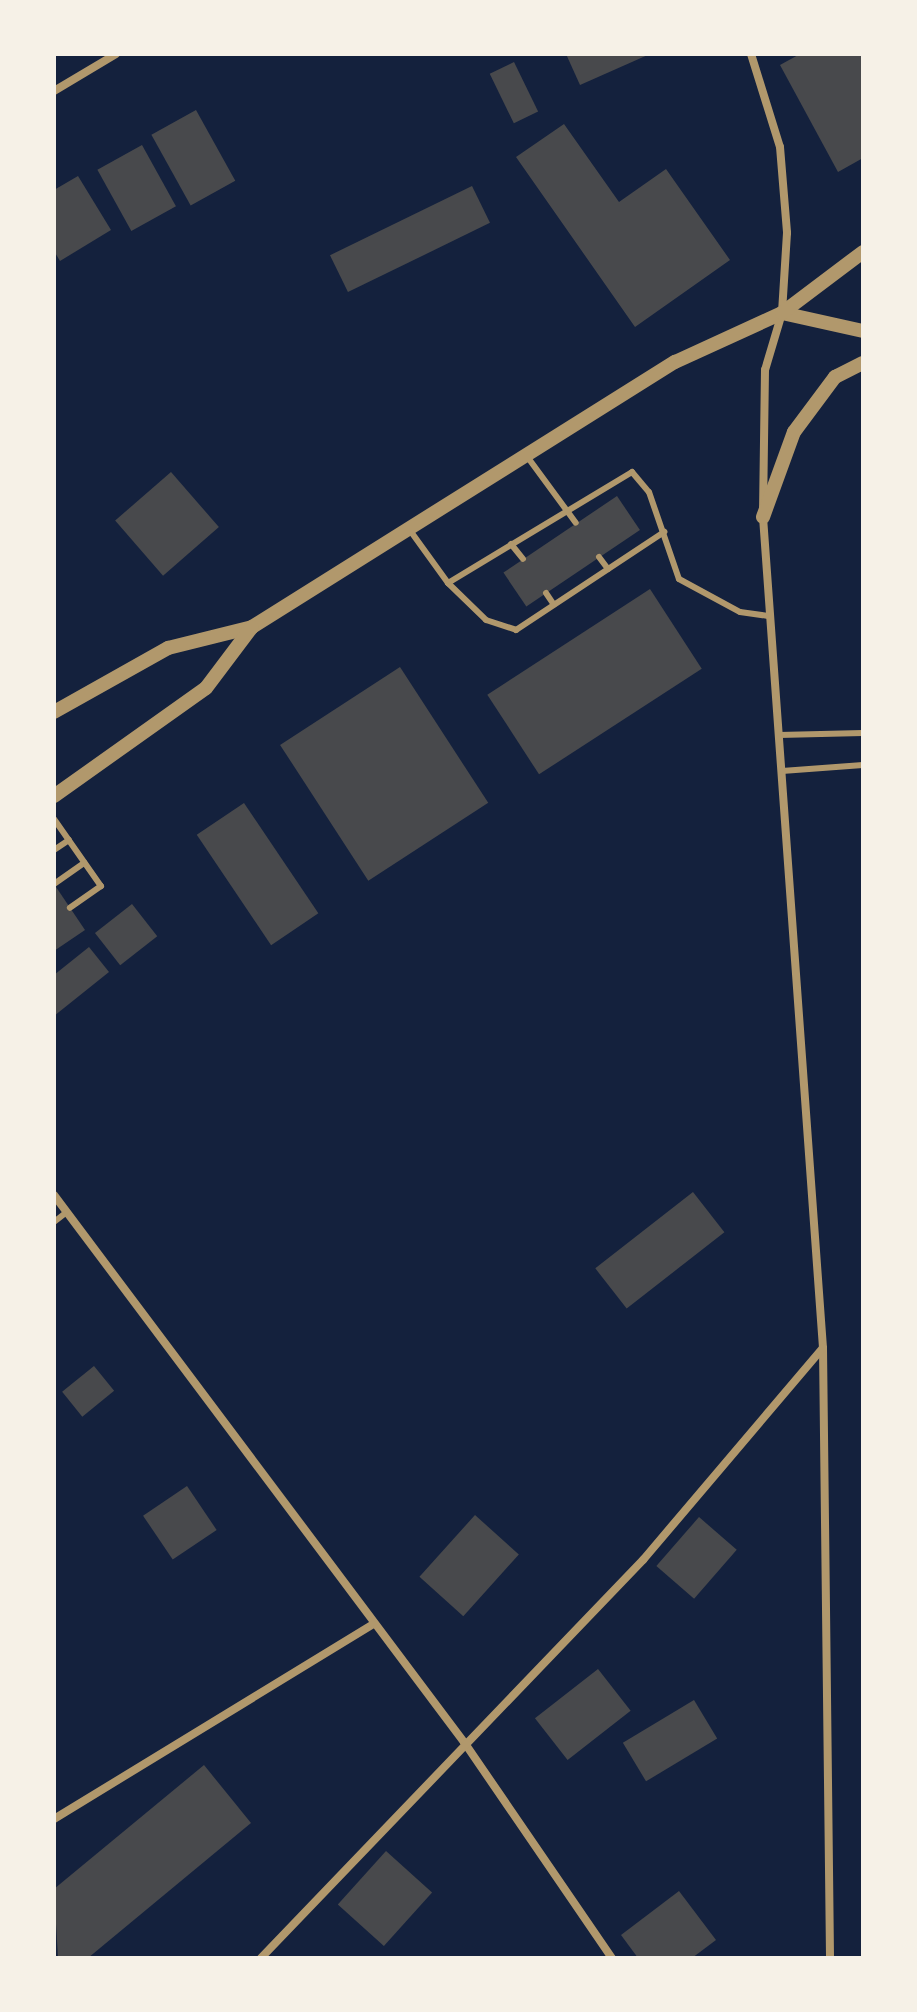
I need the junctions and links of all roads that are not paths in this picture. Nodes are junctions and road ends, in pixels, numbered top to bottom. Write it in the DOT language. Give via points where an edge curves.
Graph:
graph roads {
  1 [pos="116,54"];
  2 [pos="751,54"];
  3 [pos="54,91"];
  4 [pos="863,252"];
  5 [pos="782,313"];
  6 [pos="863,331"];
  7 [pos="863,363"];
  8 [pos="526,455"];
  9 [pos="567,511"];
  10 [pos="763,517"];
  11 [pos="576,523"];
  12 [pos="409,529"];
  13 [pos="664,532"];
  14 [pos="511,544"];
  15 [pos="599,557"];
  16 [pos="523,559"];
  17 [pos="608,569"];
  18 [pos="448,583"];
  19 [pos="546,593"];
  20 [pos="554,605"];
  21 [pos="770,616"];
  22 [pos="252,627"];
  23 [pos="54,712"];
  24 [pos="863,733"];
  25 [pos="779,735"];
  26 [pos="863,765"];
  27 [pos="782,771"];
  28 [pos="54,796"];
  29 [pos="54,819"];
  30 [pos="69,840"];
  31 [pos="54,850"];
  32 [pos="84,863"];
  33 [pos="54,884"];
  34 [pos="70,908"];
  35 [pos="54,1195"];
  36 [pos="67,1212"];
  37 [pos="54,1222"];
  38 [pos="823,1348"];
  39 [pos="372,1625"];
  40 [pos="464,1742"];
  41 [pos="54,1819"];
  42 [pos="261,1958"];
  43 [pos="612,1958"];
  44 [pos="830,1958"];
  1 -- 3 [label="street"];
  2 -- 5 [label="street" via="780,147 787,233"];
  4 -- 5 [label="street"];
  5 -- 6 [label="street"];
  5 -- 8 [label="street" via="675,362"];
  5 -- 10 [label="street" via="765,370"];
  7 -- 10 [label="street" via="835,377 794,432"];
  8 -- 9 [label="lane"];
  8 -- 12 [label="street"];
  9 -- 11 [label="lane"];
  9 -- 13 [label="lane" via="632,472 649,492"];
  9 -- 14 [label="lane"];
  10 -- 21 [label="street"];
  12 -- 18 [label="lane"];
  12 -- 22 [label="street"];
  13 -- 17 [label="lane"];
  13 -- 21 [label="lane" via="679,579 740,612"];
  14 -- 16 [label="lane"];
  14 -- 18 [label="lane"];
  15 -- 17 [label="lane"];
  17 -- 20 [label="lane"];
  18 -- 20 [label="lane" via="486,620 516,630"];
  19 -- 20 [label="lane"];
  21 -- 25 [label="street"];
  22 -- 23 [label="street" via="168,648"];
  22 -- 28 [label="street" via="206,688"];
  24 -- 25 [label="lane"];
  25 -- 27 [label="street"];
  26 -- 27 [label="lane"];
  27 -- 38 [label="street"];
  29 -- 30 [label="lane"];
  30 -- 31 [label="lane"];
  30 -- 32 [label="lane"];
  32 -- 33 [label="lane"];
  32 -- 34 [label="lane" via="101,886"];
  35 -- 36 [label="street"];
  36 -- 37 [label="lane"];
  36 -- 39 [label="street"];
  38 -- 40 [label="street" via="643,1560"];
  38 -- 44 [label="street"];
  39 -- 40 [label="street"];
  39 -- 41 [label="street"];
  40 -- 42 [label="street"];
  40 -- 43 [label="street"];
}
